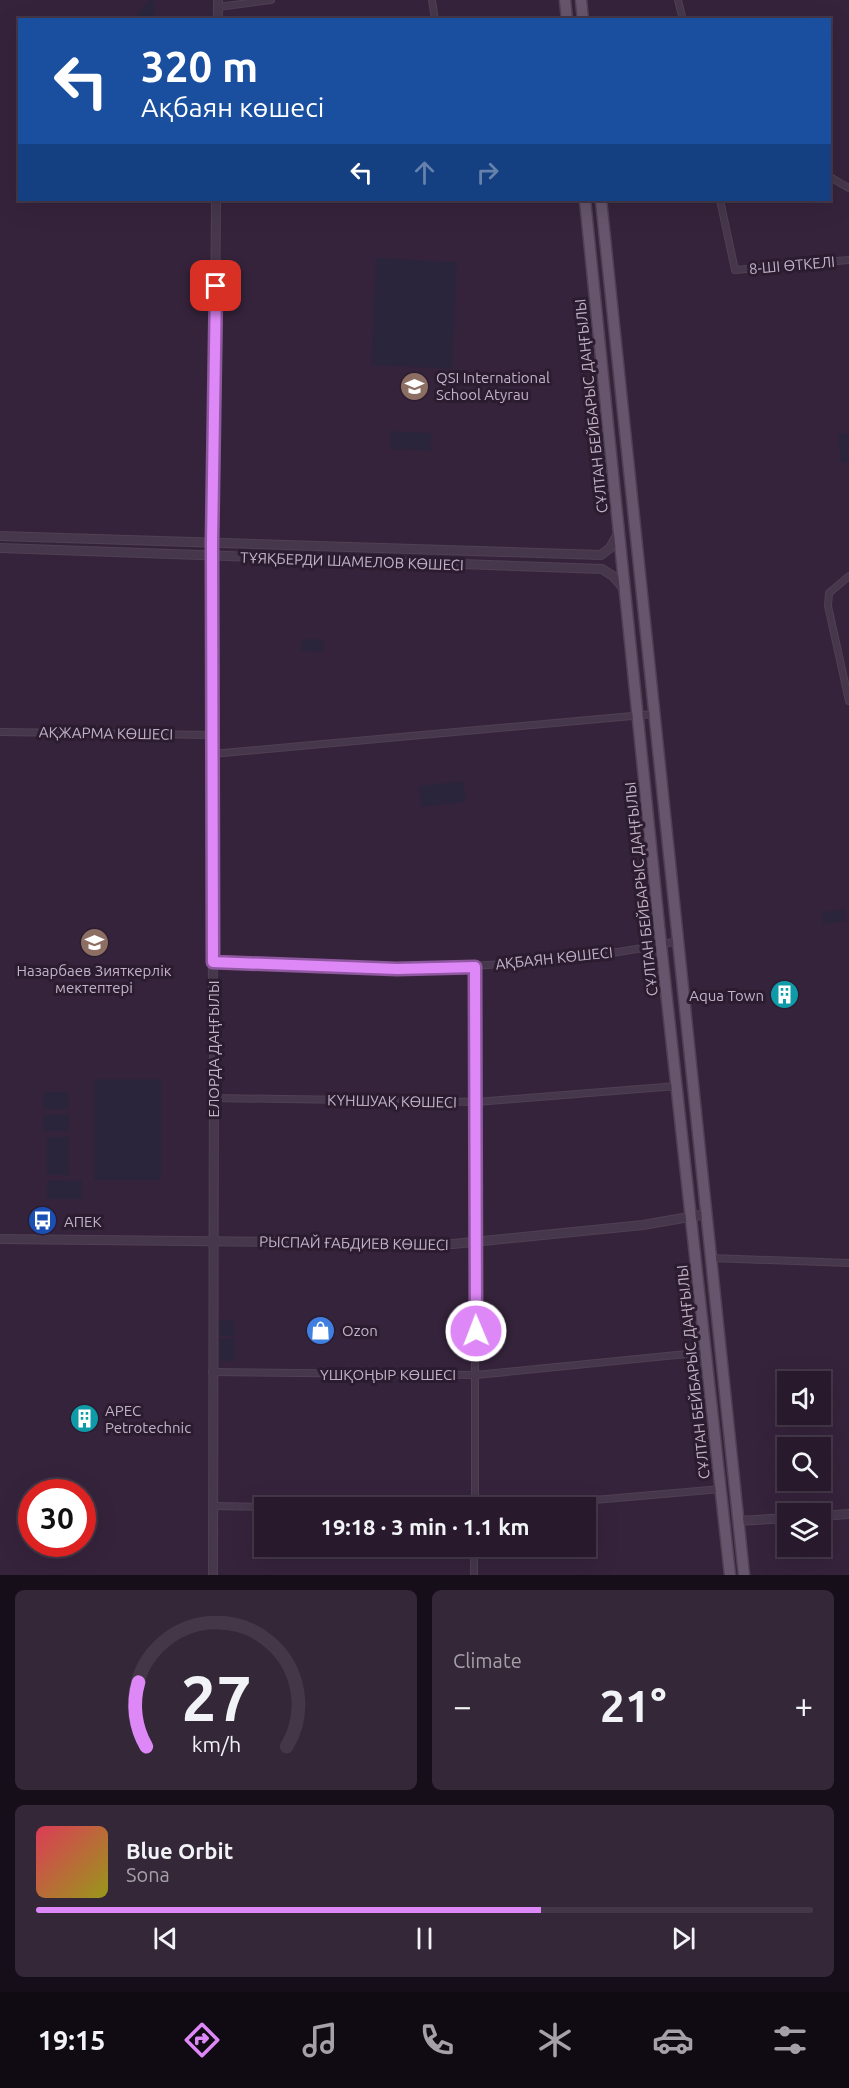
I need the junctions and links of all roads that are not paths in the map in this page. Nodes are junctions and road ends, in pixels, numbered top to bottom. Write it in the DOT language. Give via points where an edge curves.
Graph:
graph roads {
  1 [pos="271,0"];
  2 [pos="432,0"];
  3 [pos="565,0"];
  4 [pos="580,0"];
  5 [pos="678,0"];
  6 [pos="218,3"];
  7 [pos="435,18"];
  8 [pos="567,18"];
  9 [pos="583,18"];
  10 [pos="682,18"];
  11 [pos="831,178"];
  12 [pos="849,188"];
  13 [pos="216,201"];
  14 [pos="585,201"];
  15 [pos="601,201"];
  16 [pos="720,201"];
  17 [pos="849,260"];
  18 [pos="619,532"];
  19 [pos="0,536"];
  20 [pos="212,543"];
  21 [pos="0,548"];
  22 [pos="212,557"];
  23 [pos="849,576"];
  24 [pos="624,589"];
  25 [pos="849,701"];
  26 [pos="654,714"];
  27 [pos="638,716"];
  28 [pos="0,732"];
  29 [pos="212,735"];
  30 [pos="212,754"];
  31 [pos="678,941"];
  32 [pos="661,945"];
  33 [pos="213,962"];
  34 [pos="475,967"];
  35 [pos="677,1086"];
  36 [pos="214,1098"];
  37 [pos="477,1102"];
  38 [pos="706,1214"];
  39 [pos="690,1217"];
  40 [pos="0,1239"];
  41 [pos="212,1240"];
  42 [pos="474,1242"];
  43 [pos="710,1258"];
  44 [pos="849,1263"];
  45 [pos="708,1352"];
  46 [pos="212,1372"];
  47 [pos="476,1375"];
  48 [pos="722,1489"];
  49 [pos="475,1497"];
  50 [pos="596,1500"];
  51 [pos="213,1506"];
  52 [pos="254,1507"];
  53 [pos="849,1514"];
  54 [pos="831,1515"];
  55 [pos="777,1519"];
  56 [pos="737,1521"];
  57 [pos="474,1557"];
  58 [pos="213,1575"];
  59 [pos="474,1575"];
  60 [pos="730,1575"];
  61 [pos="744,1575"];
  1 -- 6 [label="street"];
  2 -- 7 [label="street"];
  3 -- 8 [label="main road"];
  4 -- 9 [label="main road"];
  5 -- 10 [label="street"];
  11 -- 12 [label="street"];
  13 -- 20 [label="street, ЕЛОРДА ДАҢҒЫЛЫ"];
  14 -- 18 [label="main road, СҰЛТАН БЕЙБАРЫС ДАҢҒЫЛЫ"];
  15 -- 26 [label="main road, СҰЛТАН БЕЙБАРЫС ДАҢҒЫЛЫ"];
  16 -- 17 [label="street, 8-ШІ ӨТКЕЛІ" via="735,270"];
  18 -- 20 [label="street, ТҰЯҚБЕРДИ ШАМЕЛОВ КӨШЕСІ" via="601,555"];
  18 -- 24 [label="main road, СҰЛТАН БЕЙБАРЫС ДАҢҒЫЛЫ"];
  19 -- 20 [label="street, ТҰЯҚБЕРДИ ШАМЕЛОВ КӨШЕСІ"];
  20 -- 22 [label="street, ЕЛОРДА ДАҢҒЫЛЫ"];
  21 -- 22 [label="street, ТҰЯҚБЕРДИ ШАМЕЛОВ КӨШЕСІ"];
  22 -- 24 [label="street, ТҰЯҚБЕРДИ ШАМЕЛОВ КӨШЕСІ" via="602,569"];
  22 -- 29 [label="street, ЕЛОРДА ДАҢҒЫЛЫ"];
  23 -- 25 [label="street" via="830,593 828,606"];
  24 -- 27 [label="main road, СҰЛТАН БЕЙБАРЫС ДАҢҒЫЛЫ"];
  26 -- 27 [label="street"];
  26 -- 31 [label="main road, СҰЛТАН БЕЙБАРЫС ДАҢҒЫЛЫ"];
  27 -- 30 [label="street"];
  27 -- 32 [label="main road, СҰЛТАН БЕЙБАРЫС ДАҢҒЫЛЫ"];
  28 -- 29 [label="street, АҚЖАРМА КӨШЕСІ"];
  29 -- 30 [label="street, ЕЛОРДА ДАҢҒЫЛЫ"];
  30 -- 33 [label="street, ЕЛОРДА ДАҢҒЫЛЫ"];
  31 -- 32 [label="street, АҚБАЯН КӨШЕСІ"];
  31 -- 38 [label="main road, СҰЛТАН БЕЙБАРЫС ДАҢҒЫЛЫ"];
  32 -- 34 [label="street, АҚБАЯН КӨШЕСІ"];
  32 -- 35 [label="main road, СҰЛТАН БЕЙБАРЫС ДАҢҒЫЛЫ"];
  33 -- 34 [label="street, АҚБАЯН КӨШЕСІ" via="397,969"];
  33 -- 36 [label="street, ЕЛОРДА ДАҢҒЫЛЫ"];
  34 -- 37 [label="street"];
  35 -- 37 [label="street, КҮНШУАҚ КӨШЕСІ"];
  35 -- 39 [label="main road, СҰЛТАН БЕЙБАРЫС ДАҢҒЫЛЫ"];
  36 -- 37 [label="street, КҮНШУАҚ КӨШЕСІ"];
  36 -- 41 [label="street, ЕЛОРДА ДАҢҒЫЛЫ"];
  37 -- 42 [label="street"];
  38 -- 39 [label="street, РЫСПАЙ ҒАБДИЕВ КӨШЕСІ"];
  38 -- 43 [label="main road, СҰЛТАН БЕЙБАРЫС ДАҢҒЫЛЫ"];
  39 -- 42 [label="street, РЫСПАЙ ҒАБДИЕВ КӨШЕСІ"];
  39 -- 45 [label="main road, СҰЛТАН БЕЙБАРЫС ДАҢҒЫЛЫ"];
  40 -- 41 [label="street, РЫСПАЙ ҒАБДИЕВ КӨШЕСІ"];
  41 -- 42 [label="street, РЫСПАЙ ҒАБДИЕВ КӨШЕСІ"];
  41 -- 46 [label="street, ЕЛОРДА ДАҢҒЫЛЫ"];
  42 -- 47 [label="street"];
  43 -- 44 [label="street"];
  43 -- 56 [label="main road, СҰЛТАН БЕЙБАРЫС ДАҢҒЫЛЫ"];
  45 -- 47 [label="street, ҮШҚОҢЫР КӨШЕСІ"];
  45 -- 48 [label="main road, СҰЛТАН БЕЙБАРЫС ДАҢҒЫЛЫ"];
  46 -- 47 [label="street, ҮШҚОҢЫР КӨШЕСІ"];
  46 -- 51 [label="street, ЕЛОРДА ДАҢҒЫЛЫ"];
  47 -- 49 [label="street"];
  48 -- 50 [label="street"];
  48 -- 60 [label="main road, СҰЛТАН БЕЙБАРЫС ДАҢҒЫЛЫ"];
  51 -- 52 [label="street"];
  51 -- 58 [label="street, ЕЛОРДА ДАҢҒЫЛЫ"];
  53 -- 54 [label="street"];
  55 -- 56 [label="street"];
  56 -- 61 [label="main road, СҰЛТАН БЕЙБАРЫС ДАҢҒЫЛЫ"];
  57 -- 59 [label="street"];
}
